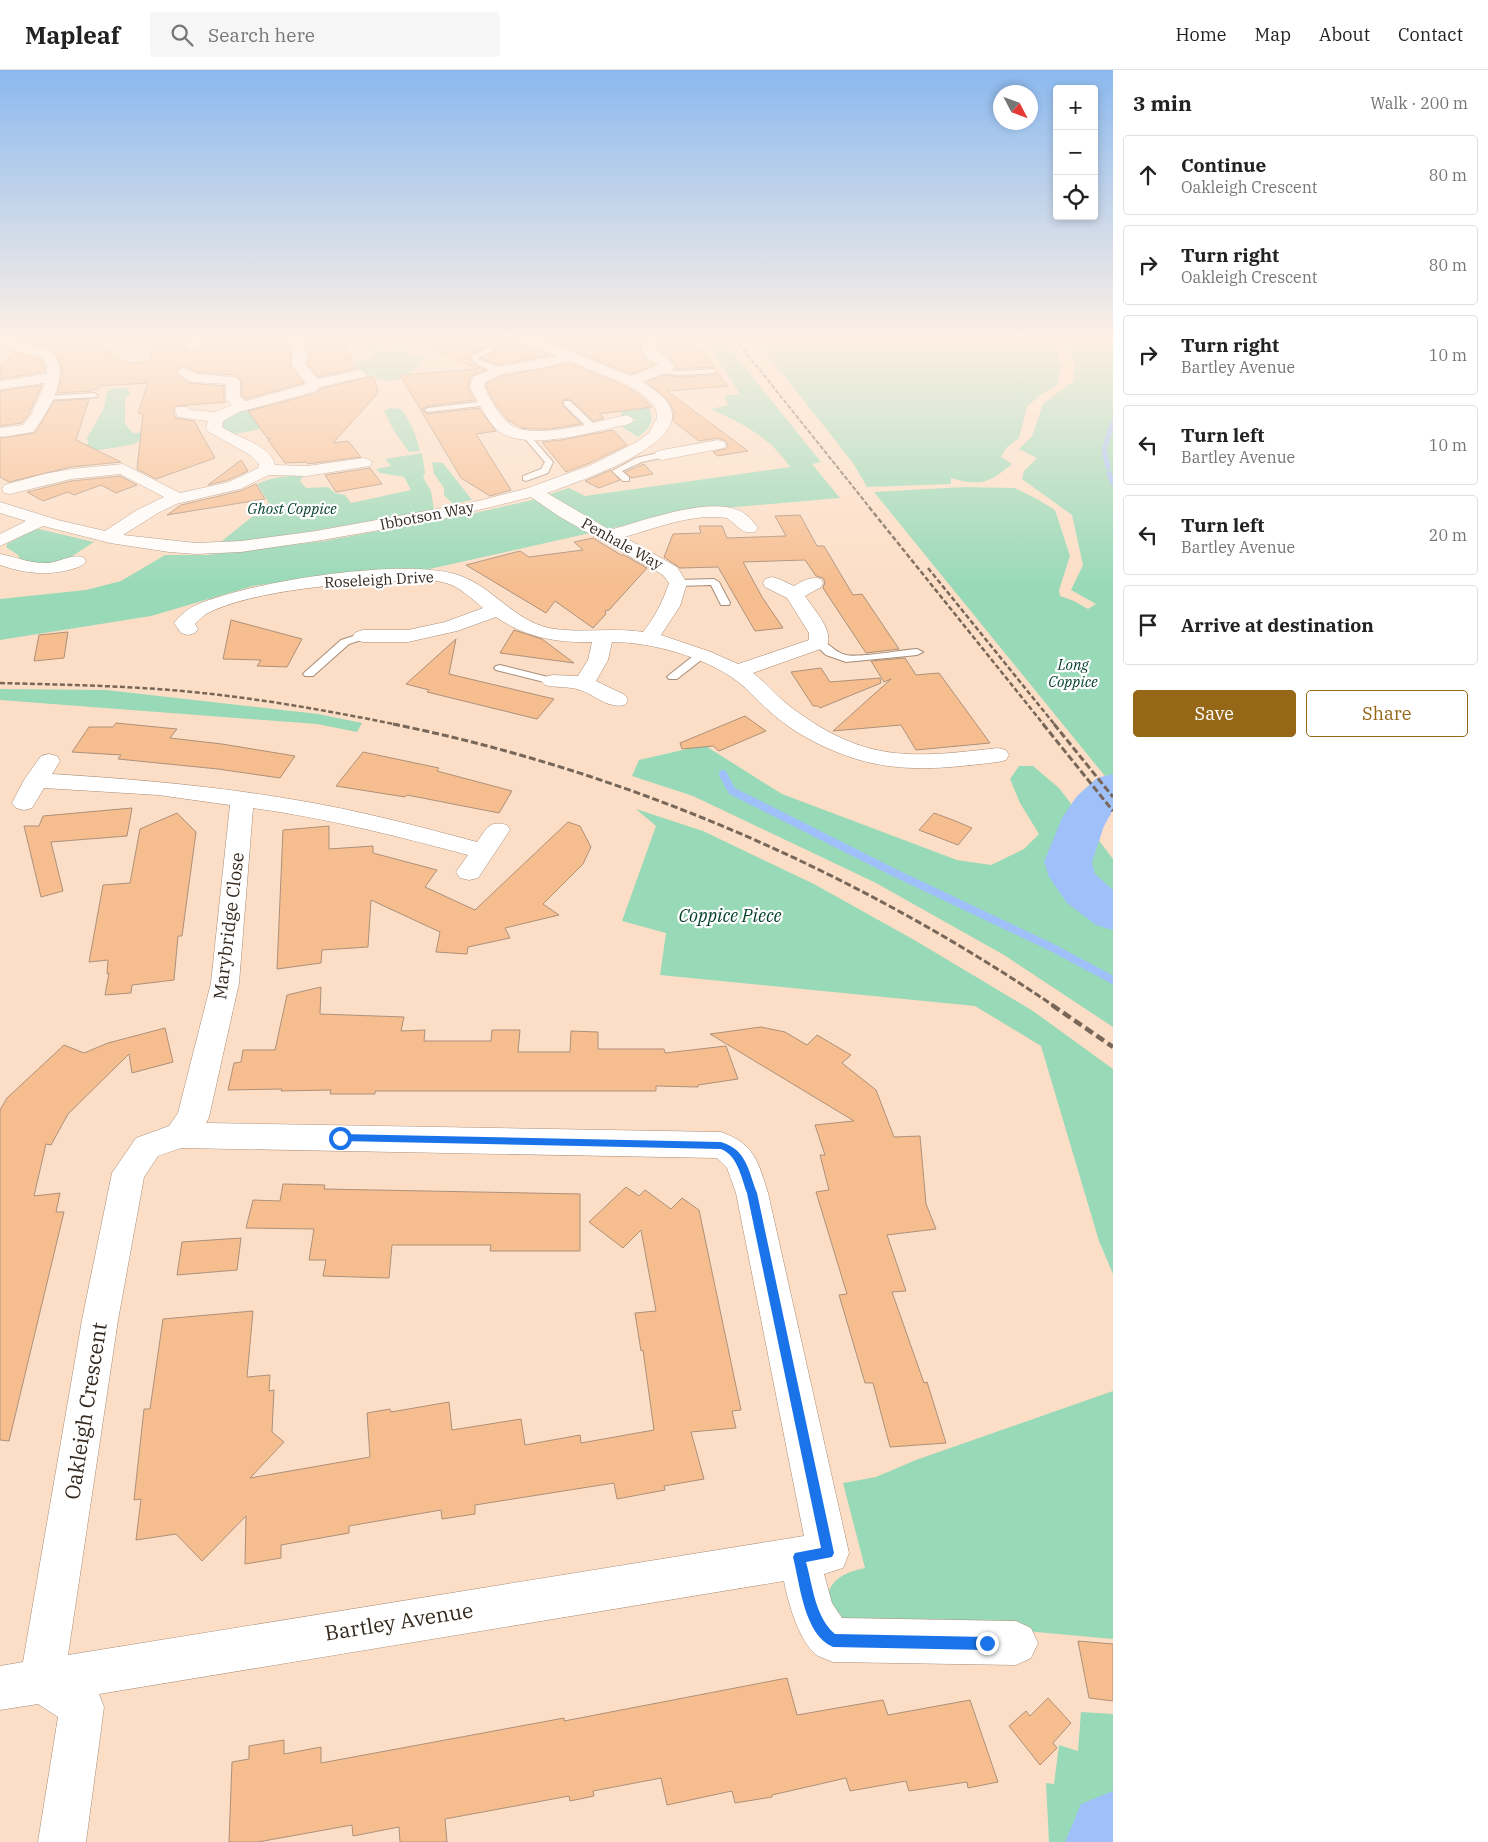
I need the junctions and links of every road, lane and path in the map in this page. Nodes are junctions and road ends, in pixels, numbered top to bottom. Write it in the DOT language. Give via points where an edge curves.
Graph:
graph roads {
  1 [pos="34,422"];
  2 [pos="215,422"];
  3 [pos="499,422"];
  4 [pos="587,422"];
  5 [pos="614,422"];
  6 [pos="665,422"];
  7 [pos="590,425"];
  8 [pos="3,432"];
  9 [pos="658,434"];
  10 [pos="532,436"];
  11 [pos="718,445"];
  12 [pos="698,449"];
  13 [pos="662,455"];
  14 [pos="363,462"];
  15 [pos="266,470"];
  16 [pos="626,479"];
  17 [pos="530,485"];
  18 [pos="10,489"];
  19 [pos="178,498"];
  20 [pos="0,506"];
  21 [pos="42,520"];
  22 [pos="749,528"];
  23 [pos="109,536"];
  24 [pos="609,536"];
  25 [pos="0,541"];
  26 [pos="4,560"];
  27 [pos="76,561"];
  28 [pos="772,583"];
  29 [pos="814,583"];
  30 [pos="678,584"];
  31 [pos="794,594"];
  32 [pos="725,604"];
  33 [pos="497,610"];
  34 [pos="188,629"];
  35 [pos="363,636"];
  36 [pos="603,636"];
  37 [pos="649,638"];
  38 [pos="819,643"];
  39 [pos="917,652"];
  40 [pos="701,655"];
  41 [pos="500,668"];
  42 [pos="737,671"];
  43 [pos="309,674"];
  44 [pos="673,677"];
  45 [pos="552,680"];
  46 [pos="584,683"];
  47 [pos="616,700"];
  48 [pos="998,755"];
  49 [pos="242,800"];
  50 [pos="24,803"];
  51 [pos="498,830"];
  52 [pos="484,851"];
  53 [pos="469,872"];
  54 [pos="180,1135"];
  55 [pos="814,1555"];
  56 [pos="1016,1643"];
  57 [pos="21,1684"];
  58 [pos="62,1842"];
  1 -- 8 [label="street" via="28,429"];
  2 -- 15 [label="street" via="214,429 224,438 261,455 267,463"];
  3 -- 10 [label="street" via="516,434"];
  4 -- 7 [label="lane"];
  5 -- 7 [label="street"];
  6 -- 9 [label="street"];
  7 -- 10 [label="street"];
  9 -- 12 [label="street" via="686,440"];
  9 -- 17 [label="street, Ibbotson Way" via="638,449 605,466"];
  10 -- 17 [label="lane" via="530,440 549,462 545,471"];
  11 -- 12 [label="street"];
  12 -- 13 [label="street"];
  13 -- 16 [label="lane" via="639,460 616,471"];
  14 -- 15 [label="street" via="318,470"];
  15 -- 19 [label="street" via="234,488"];
  17 -- 23 [label="street, Ibbotson Way" via="446,514 222,548 166,547"];
  17 -- 24 [label="street, Penhale Way" via="566,513"];
  18 -- 19 [label="street" via="53,477 123,469"];
  19 -- 23 [label="street" via="150,510"];
  20 -- 21 [label="street, Ibbotson Way"];
  21 -- 23 [label="street, Ibbotson Way"];
  21 -- 25 [label="street"];
  22 -- 24 [label="street" via="732,514 718,512 682,516"];
  24 -- 30 [label="street, Penhale Way" via="670,571"];
  26 -- 27 [label="street" via="40,570"];
  28 -- 31 [label="street"];
  29 -- 31 [label="street"];
  30 -- 32 [label="lane" via="714,582"];
  30 -- 37 [label="street, Penhale Way" via="674,599"];
  31 -- 38 [label="street" via="818,632"];
  33 -- 34 [label="street, Roseleigh Drive" via="467,585 446,577 371,577 258,591 187,618 184,624"];
  33 -- 35 [label="street" via="450,627 408,636"];
  33 -- 36 [label="street, Roseleigh Drive" via="521,626 550,634"];
  35 -- 43 [label="lane" via="345,642"];
  36 -- 37 [label="street, Roseleigh Drive"];
  36 -- 46 [label="street" via="598,660"];
  37 -- 40 [label="street, Roseleigh Drive"];
  38 -- 39 [label="lane" via="830,653 846,659"];
  38 -- 42 [label="street"];
  40 -- 42 [label="street, Roseleigh Drive"];
  40 -- 44 [label="lane"];
  41 -- 45 [label="lane"];
  42 -- 48 [label="street, Roseleigh Drive" via="780,710 815,734 879,749 880,759 916,761"];
  45 -- 46 [label="street"];
  46 -- 47 [label="street"];
  49 -- 50 [label="street" via="42,770"];
  49 -- 52 [label="street" via="297,806"];
  49 -- 54 [label="street, Marybridge Close" via="225,983 193,1118"];
  51 -- 52 [label="street"];
  52 -- 53 [label="street"];
  54 -- 55 [label="street, Oakleigh Crescent" via="712,1145 738,1141 738,1155 752,1193"];
  54 -- 57 [label="street, Oakleigh Crescent" via="142,1142 128,1173 100,1320"];
  55 -- 56 [label="street" via="816,1621 833,1640"];
  55 -- 57 [label="street, Bartley Avenue"];
  57 -- 58 [label="street" via="82,1707"];
}
